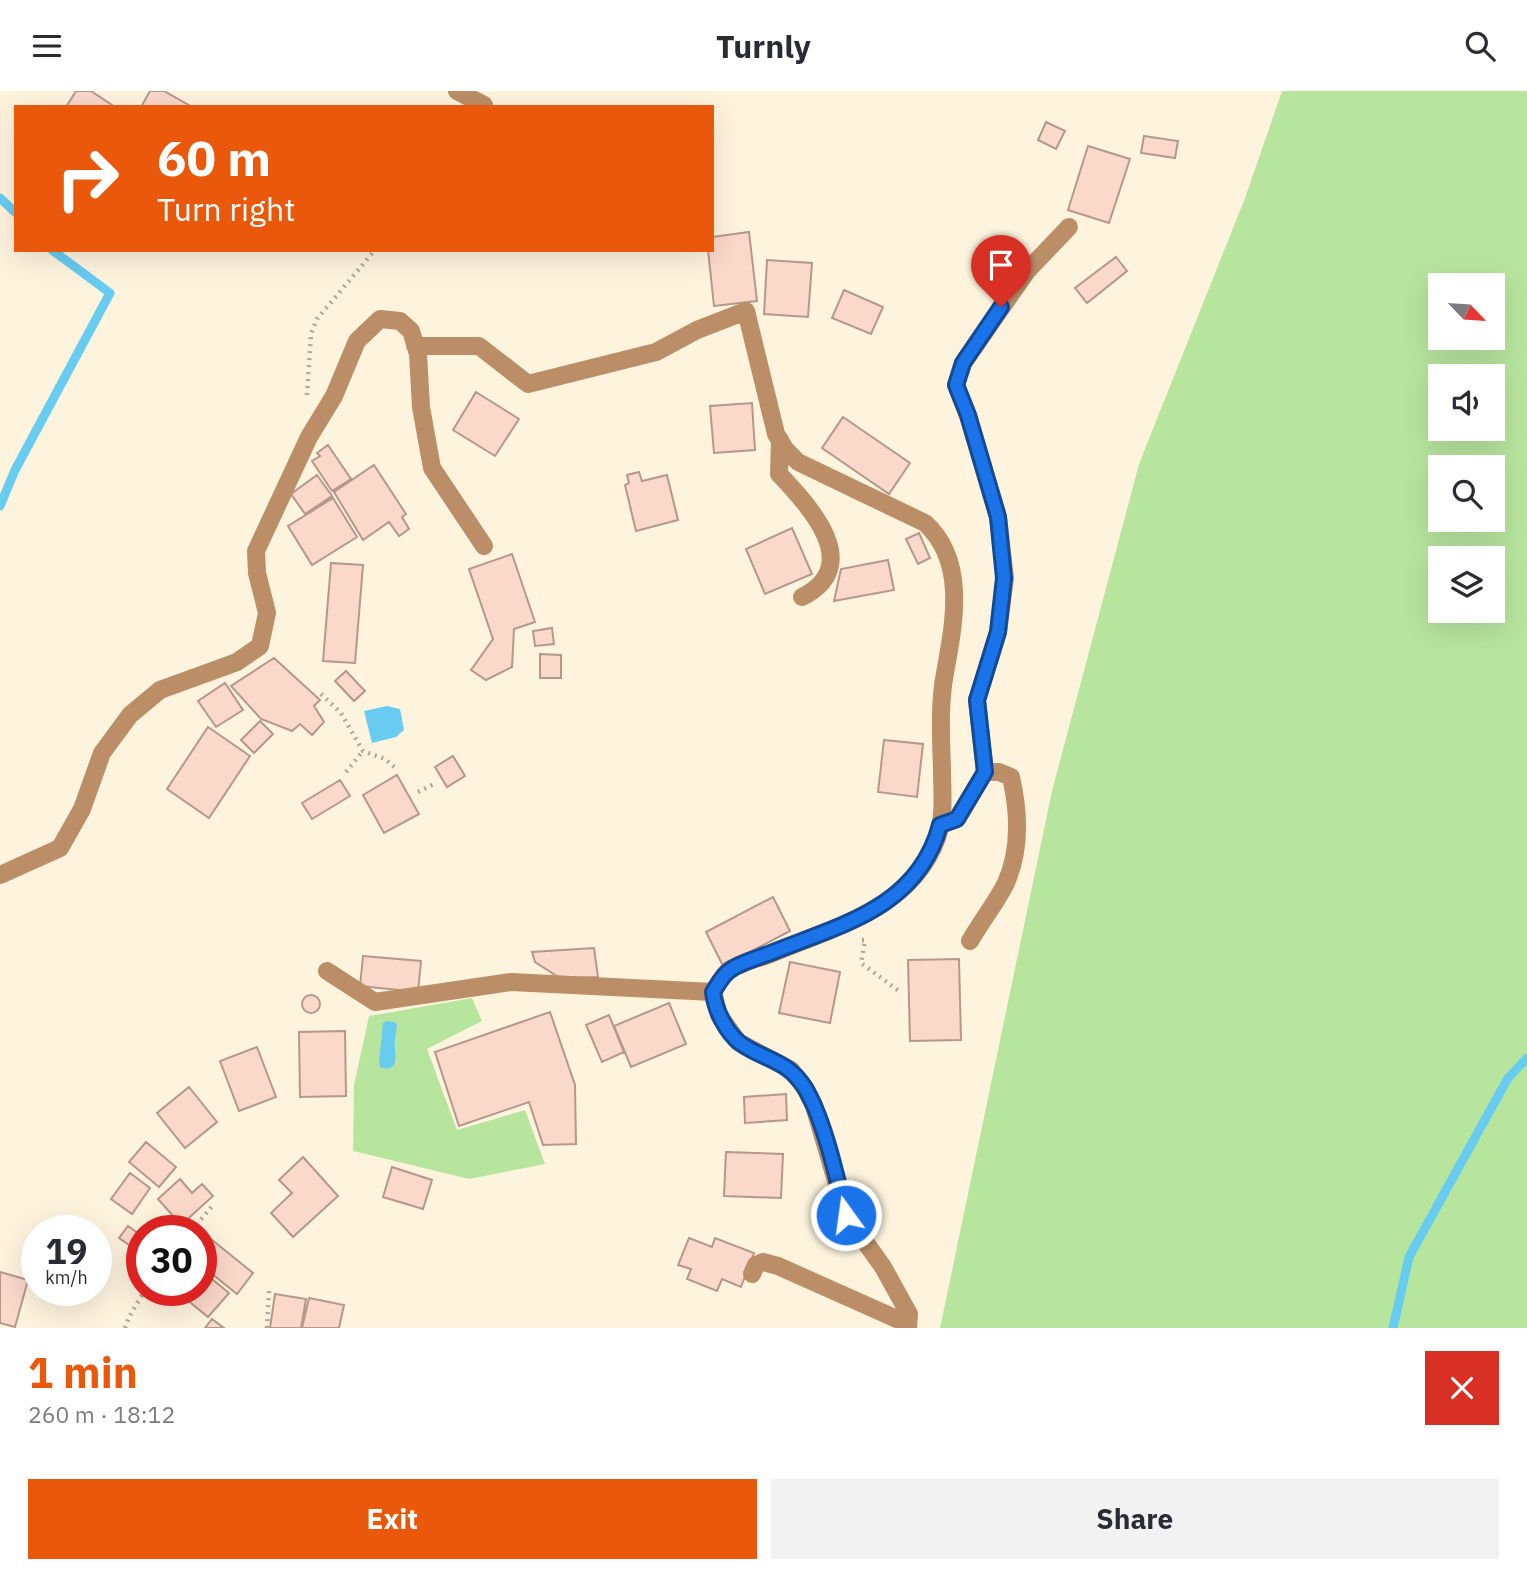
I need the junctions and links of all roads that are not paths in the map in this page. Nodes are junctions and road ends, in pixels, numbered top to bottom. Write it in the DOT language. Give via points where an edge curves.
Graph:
graph roads {
  1 [pos="457,91"];
  2 [pos="484,105"];
  3 [pos="1069,227"];
  4 [pos="415,346"];
  5 [pos="780,440"];
  6 [pos="484,546"];
  7 [pos="802,597"];
  8 [pos="985,772"];
  9 [pos="940,825"];
  10 [pos="0,875"];
  11 [pos="970,941"];
  12 [pos="327,971"];
  13 [pos="713,992"];
  14 [pos="752,1274"];
  15 [pos="908,1326"];
  1 -- 2 [label="street"];
  3 -- 8 [label="street" via="1027,271 963,363 956,385 998,517 1004,578 998,632 977,700"];
  4 -- 5 [label="street" via="479,347 528,384 656,352 746,311"];
  4 -- 6 [label="street" via="432,468"];
  4 -- 10 [label="street" via="411,331 400,321 380,319 357,341 256,551 267,613 260,646 237,662 160,690 130,715 102,753 82,809 61,848"];
  5 -- 7 [label="street" via="779,474 809,505 827,535 831,556 826,575 815,590"];
  5 -- 9 [label="street" via="798,462 925,523 938,534 945,550 955,607 941,720"];
  8 -- 9 [label="street" via="957,819"];
  8 -- 11 [label="street" via="1011,777 1018,838 1005,884"];
  9 -- 13 [label="street" via="925,862 899,894 855,921 729,971"];
  12 -- 13 [label="street" via="375,1002 511,982"];
  13 -- 15 [label="street" via="719,1015 738,1042 792,1070 805,1088 846,1215 883,1267 909,1314"];
  14 -- 15 [label="street" via="763,1262 778,1266"];
}
